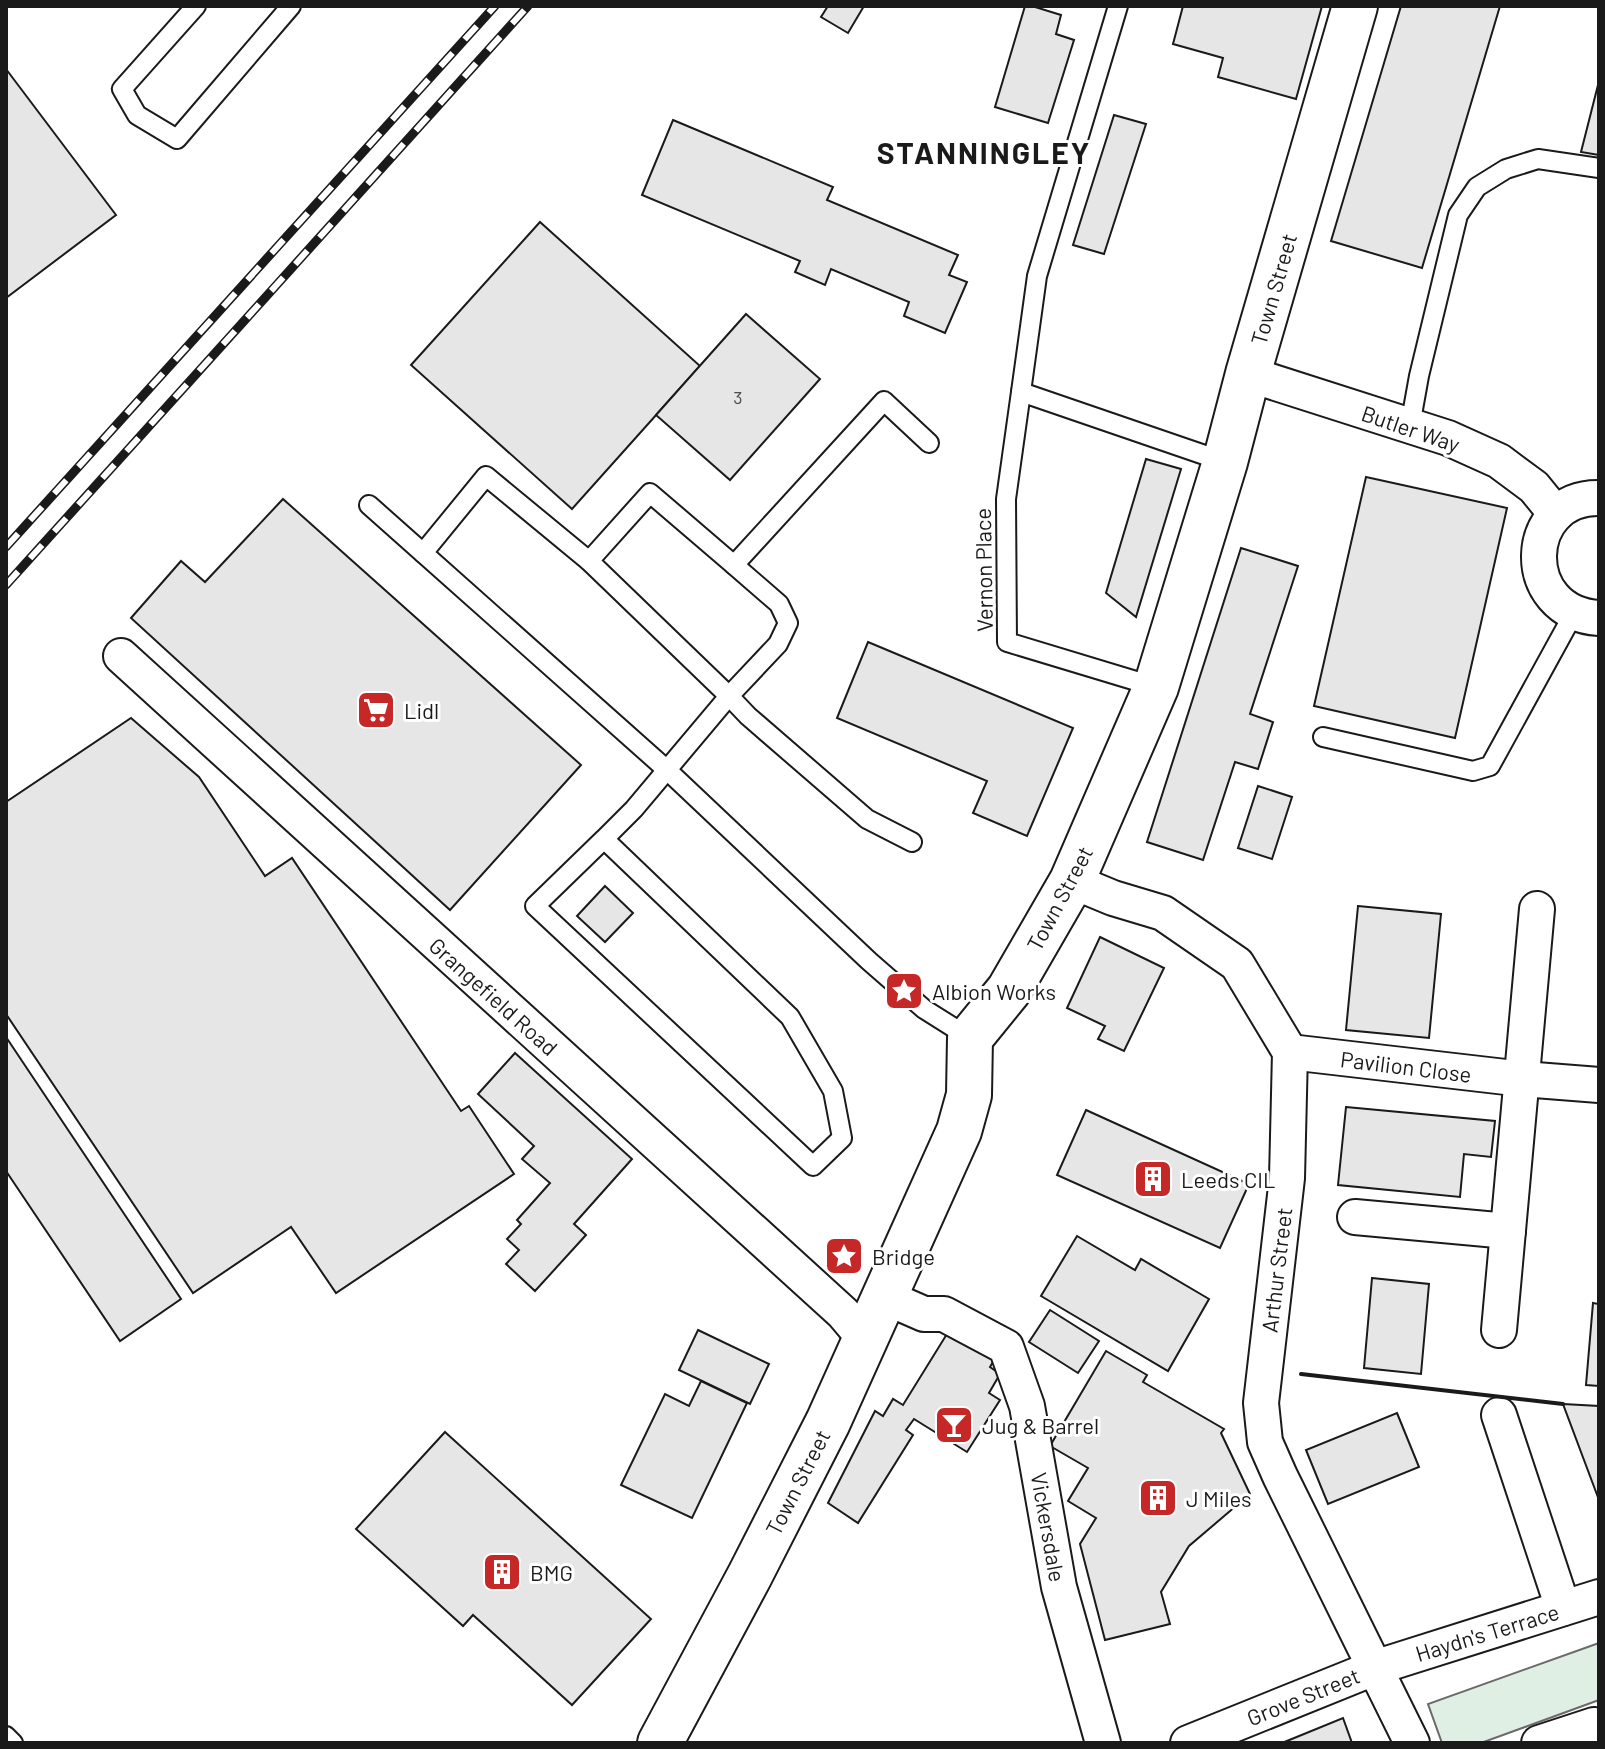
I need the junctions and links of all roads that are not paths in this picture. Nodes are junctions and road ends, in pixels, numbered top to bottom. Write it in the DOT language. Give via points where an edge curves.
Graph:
graph roads {
  1 [pos="196,6"];
  2 [pos="291,6"];
  3 [pos="1118,6"];
  4 [pos="1355,6"];
  5 [pos="1599,168"];
  6 [pos="1248,374"];
  7 [pos="1021,392"];
  8 [pos="1410,426"];
  9 [pos="929,443"];
  10 [pos="1225,462"];
  11 [pos="1599,498"];
  12 [pos="369,505"];
  13 [pos="1556,514"];
  14 [pos="423,553"];
  15 [pos="589,561"];
  16 [pos="734,565"];
  17 [pos="1586,616"];
  18 [pos="121,656"];
  19 [pos="1156,687"];
  20 [pos="729,696"];
  21 [pos="1323,737"];
  22 [pos="667,770"];
  23 [pos="604,839"];
  24 [pos="912,842"];
  25 [pos="1072,881"];
  26 [pos="1537,909"];
  27 [pos="970,1038"];
  28 [pos="1290,1052"];
  29 [pos="1523,1079"];
  30 [pos="1599,1085"];
  31 [pos="1355,1217"];
  32 [pos="1508,1231"];
  33 [pos="885,1297"];
  34 [pos="1499,1330"];
  35 [pos="865,1339"];
  36 [pos="1499,1415"];
  37 [pos="1599,1597"];
  38 [pos="1563,1608"];
  39 [pos="1374,1668"];
  40 [pos="1594,1725"];
  41 [pos="6,1736"];
  42 [pos="13,1743"];
  43 [pos="660,1743"];
  44 [pos="1103,1743"];
  45 [pos="1188,1743"];
  46 [pos="1412,1743"];
  47 [pos="1539,1743"];
  1 -- 2 [label="lane" via="122,89 137,115 177,139"];
  3 -- 7 [label="lane, Vernon Place" via="1037,276"];
  4 -- 6 [label="main road, Town Street"];
  5 -- 8 [label="lane" via="1538,159 1506,169 1477,187 1458,215"];
  6 -- 8 [label="street, Butler Way"];
  6 -- 10 [label="main road, Town Street"];
  7 -- 10 [label="lane"];
  7 -- 19 [label="lane, Vernon Place" via="1006,499 1007,642"];
  8 -- 13 [label="street, Butler Way" via="1499,461 1534,487"];
  9 -- 16 [label="lane" via="884,401"];
  10 -- 19 [label="main road, Town Street"];
  11 -- 13 [label="street" via="1574,502"];
  12 -- 14 [label="lane"];
  13 -- 17 [label="street" via="1544,530 1538,568 1558,603"];
  14 -- 15 [label="lane" via="486,476"];
  14 -- 22 [label="lane"];
  15 -- 16 [label="lane" via="650,493"];
  15 -- 20 [label="lane"];
  16 -- 20 [label="lane" via="779,604 788,623 778,644"];
  17 -- 21 [label="lane" via="1490,766 1473,771"];
  18 -- 35 [label="street, Grangefield Road" via="843,1313"];
  19 -- 25 [label="main road, Town Street"];
  20 -- 22 [label="lane"];
  20 -- 24 [label="lane" via="867,819"];
  22 -- 23 [label="lane"];
  22 -- 27 [label="lane" via="881,971 924,1009"];
  23 -- 23 [label="lane" via="790,1017 833,1091 842,1138 813,1166 535,906"];
  25 -- 27 [label="main road, Town Street" via="1009,990"];
  25 -- 28 [label="street" via="1163,913 1237,964"];
  26 -- 29 [label="street"];
  27 -- 33 [label="main road, Town Street" via="969,1095 959,1131"];
  28 -- 29 [label="street, Pavilion Close"];
  28 -- 39 [label="street, Arthur Street" via="1287,1178 1261,1403 1265,1442"];
  29 -- 30 [label="street, Pavilion Close"];
  29 -- 32 [label="street"];
  31 -- 32 [label="street"];
  32 -- 34 [label="street"];
  33 -- 35 [label="main road, Town Street"];
  33 -- 44 [label="street, Vickersdale" via="924,1314 944,1314 1006,1347 1027,1406 1059,1587"];
  35 -- 43 [label="main road, Town Street" via="828,1422"];
  36 -- 38 [label="street"];
  37 -- 38 [label="street, Haydn's Terrace"];
  38 -- 39 [label="street, Haydn's Terrace"];
  39 -- 45 [label="street, Grove Street"];
  39 -- 46 [label="street, Arthur Street"];
  40 -- 47 [label="street"];
  41 -- 42 [label="lane"];
}
